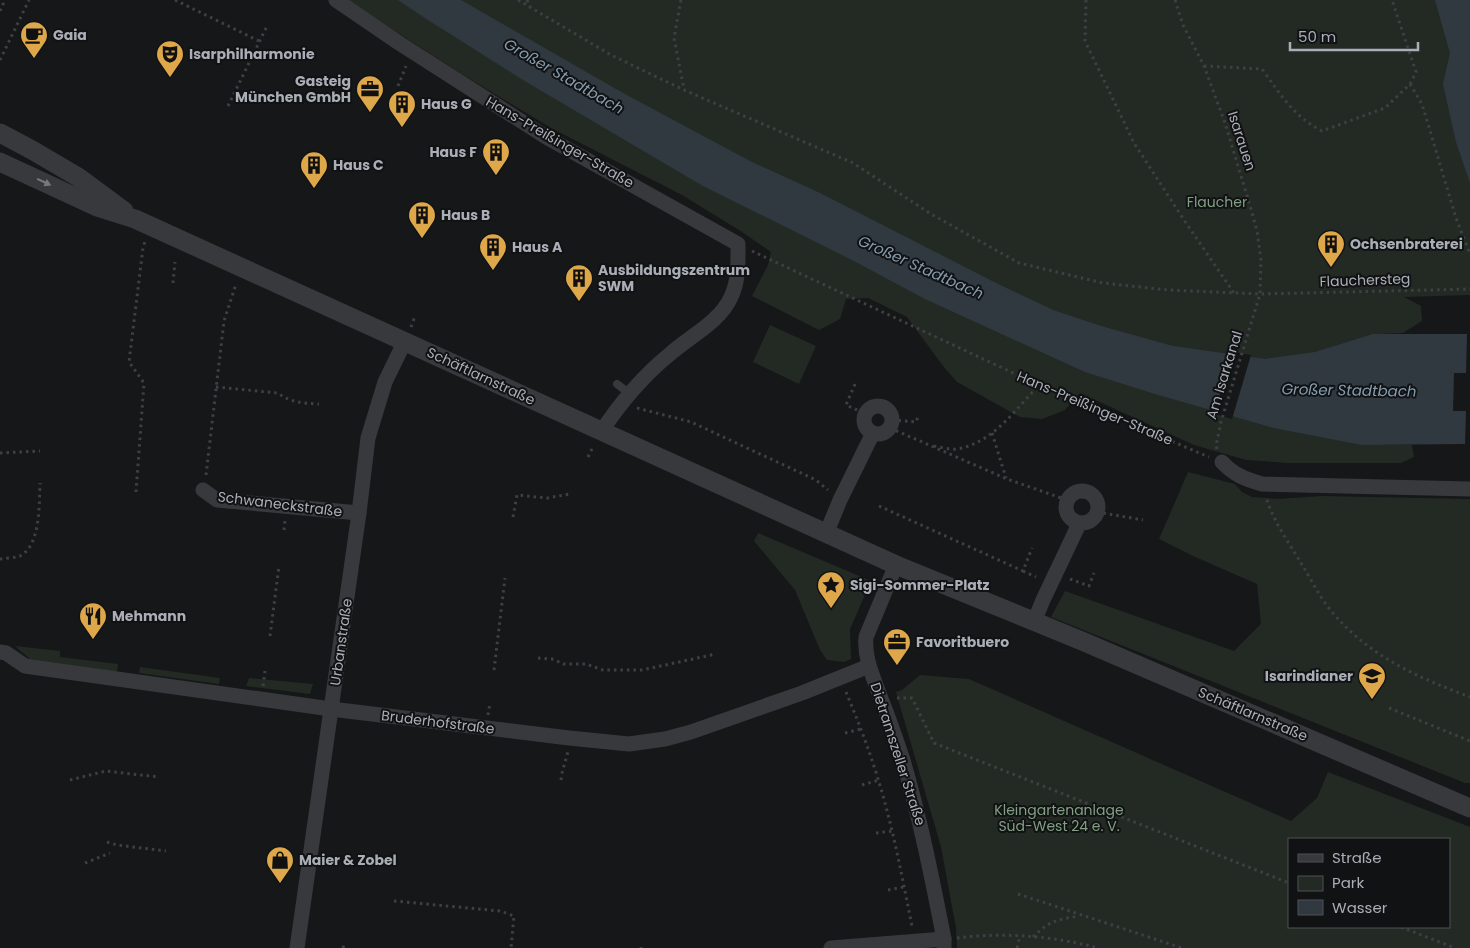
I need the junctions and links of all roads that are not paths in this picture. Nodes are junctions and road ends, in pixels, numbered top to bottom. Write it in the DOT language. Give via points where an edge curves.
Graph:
graph roads {
  1 [pos="336,0"];
  2 [pos="0,133"];
  3 [pos="0,162"];
  4 [pos="144,223"];
  5 [pos="405,341"];
  6 [pos="617,384"];
  7 [pos="626,399"];
  8 [pos="873,433"];
  9 [pos="598,439"];
  10 [pos="1222,462"];
  11 [pos="1470,489"];
  12 [pos="203,490"];
  13 [pos="359,513"];
  14 [pos="1079,524"];
  15 [pos="826,534"];
  16 [pos="896,565"];
  17 [pos="1034,622"];
  18 [pos="0,652"];
  19 [pos="869,666"];
  20 [pos="331,709"];
  21 [pos="1470,808"];
  22 [pos="944,944"];
  23 [pos="297,948"];
  24 [pos="830,948"];
  1 -- 7 [label="street, Hans-Preißinger-Straße" via="546,136 738,244 738,271 731,297 719,314 669,354"];
  2 -- 4 [label="street, Schäftlarnstraße" via="78,177"];
  3 -- 4 [label="street, Schäftlarnstraße, one-way" via="97,207"];
  4 -- 5 [label="street, Schäftlarnstraße"];
  5 -- 9 [label="street, Schäftlarnstraße"];
  5 -- 13 [label="street, Urbanstraße" via="385,382 368,438"];
  6 -- 7 [label="lane"];
  7 -- 9 [label="street"];
  8 -- 8 [label="street" via="882,434 891,424 889,412 880,406 866,414 866,425"];
  8 -- 15 [label="street"];
  9 -- 15 [label="street, Schäftlarnstraße"];
  10 -- 11 [label="street" via="1244,479 1262,484"];
  12 -- 13 [label="street, Schwaneckstraße" via="217,500"];
  13 -- 20 [label="street, Urbanstraße"];
  14 -- 14 [label="street" via="1093,520 1098,512 1097,501 1090,493 1078,491 1065,506 1071,520"];
  14 -- 17 [label="street"];
  15 -- 16 [label="street, Schäftlarnstraße"];
  16 -- 17 [label="street, Schäftlarnstraße"];
  16 -- 19 [label="street, Dietramszeller Straße" via="866,637"];
  17 -- 21 [label="street, Schäftlarnstraße"];
  18 -- 20 [label="street, Bruderhofstraße" via="25,666"];
  19 -- 20 [label="street, Bruderhofstraße" via="750,712 665,739 628,744"];
  19 -- 22 [label="street, Dietramszeller Straße" via="918,813"];
  20 -- 23 [label="street, Urbanstraße"];
  22 -- 24 [label="street" via="915,941"];
}
